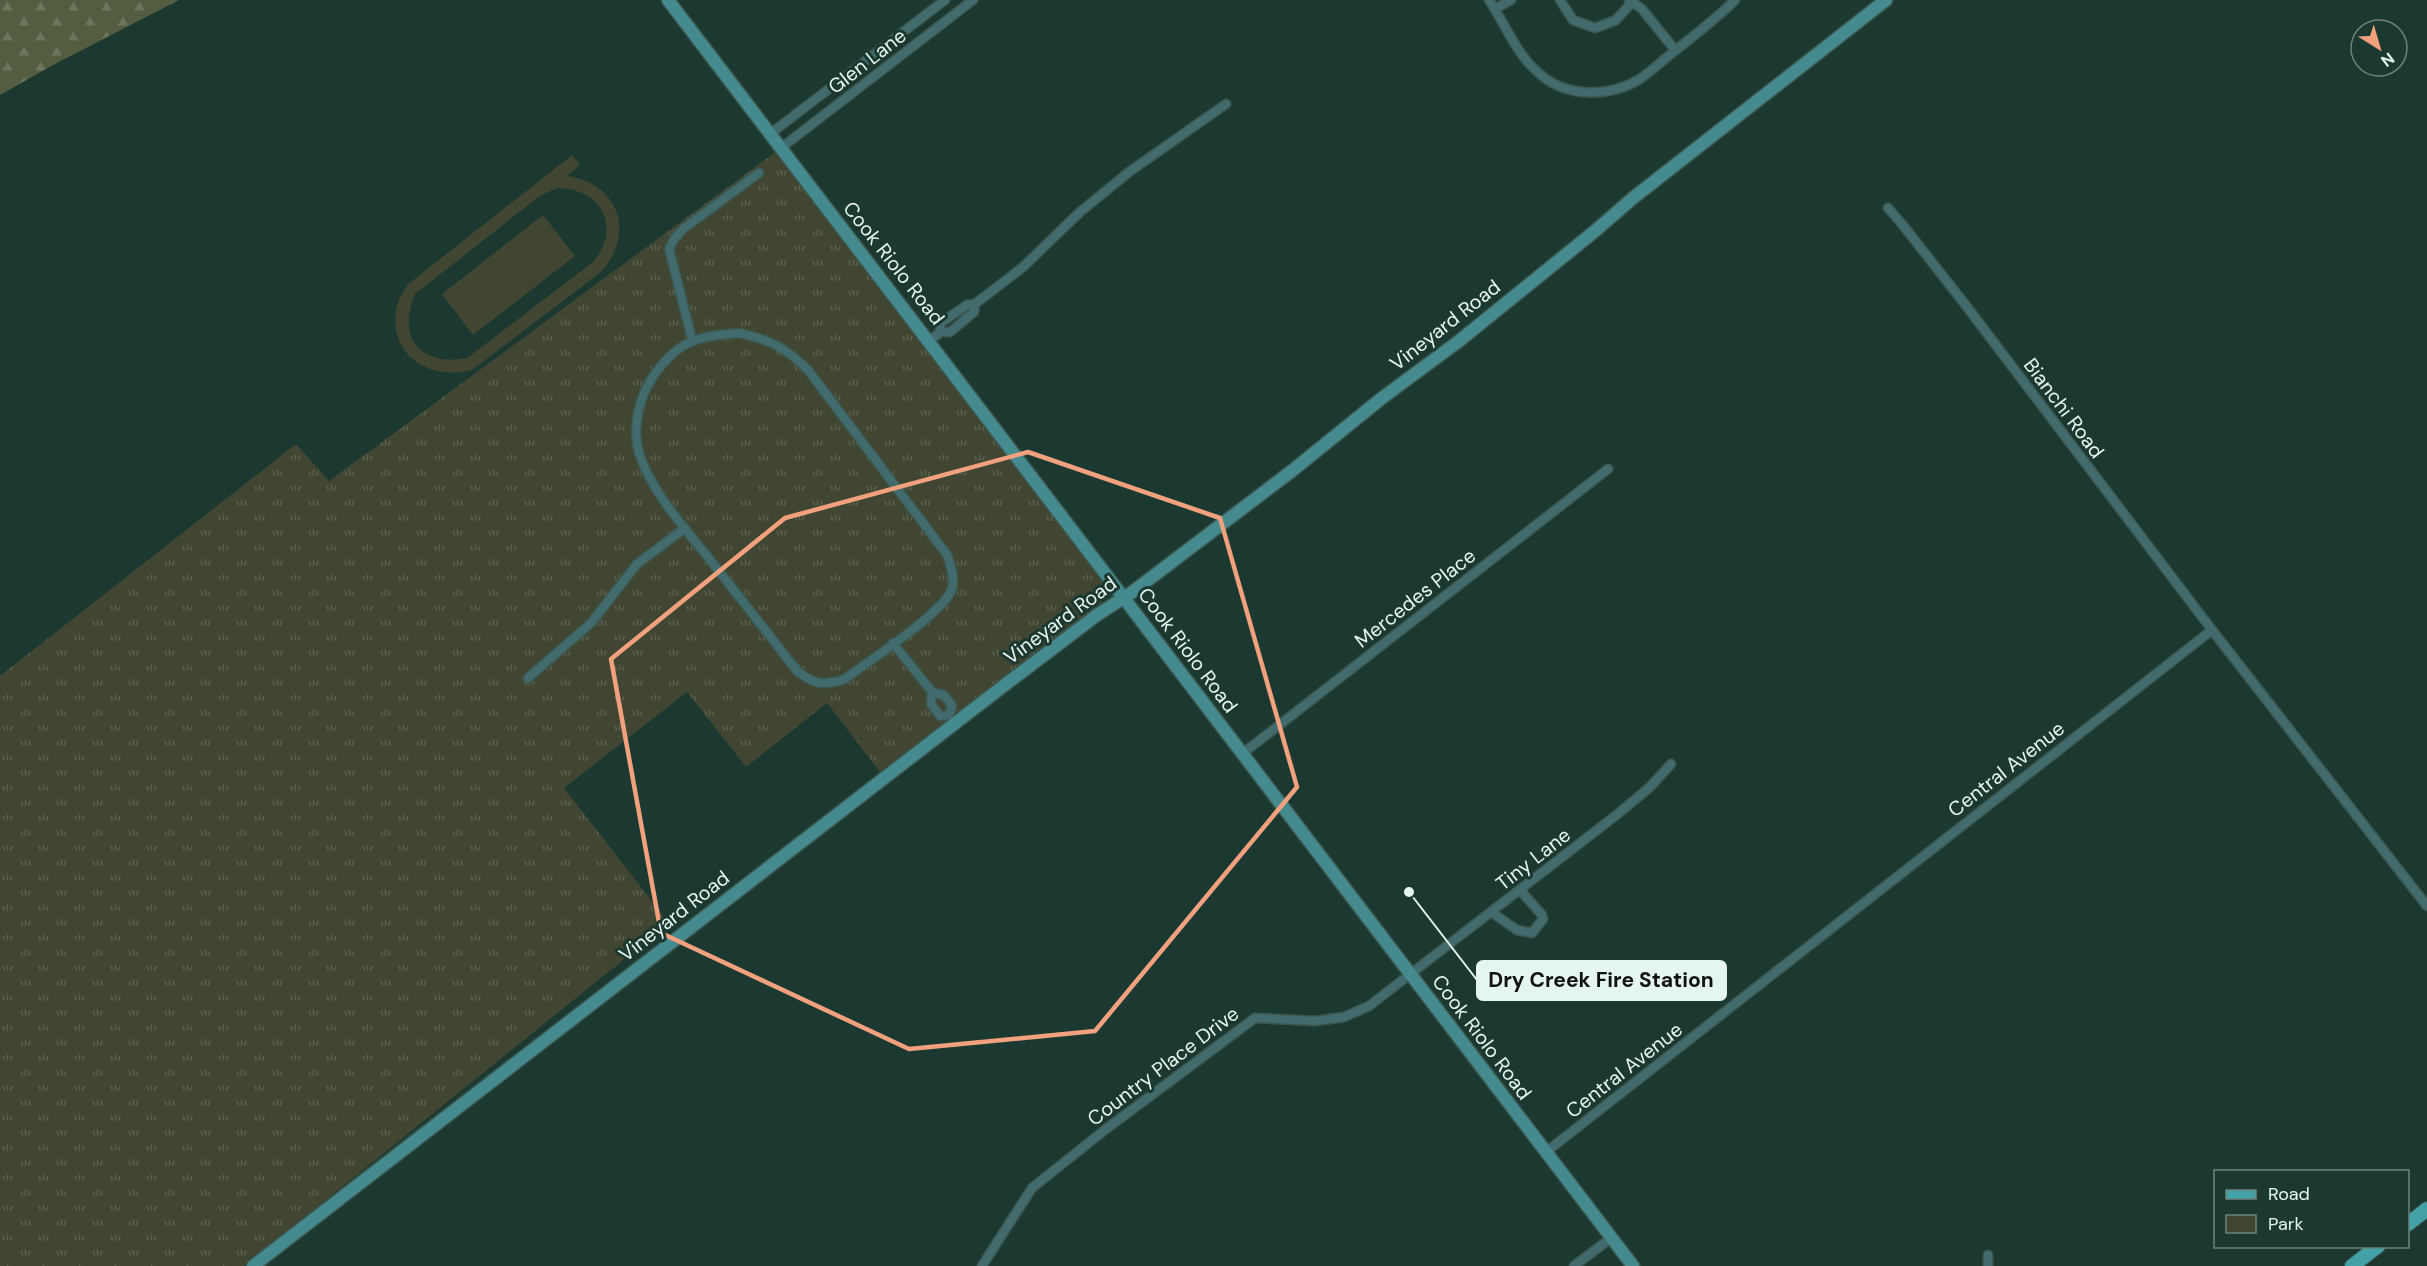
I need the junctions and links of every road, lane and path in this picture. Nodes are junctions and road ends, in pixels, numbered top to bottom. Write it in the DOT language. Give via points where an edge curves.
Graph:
graph roads {
  1 [pos="669,0"];
  2 [pos="945,0"];
  3 [pos="973,0"];
  4 [pos="1489,0"];
  5 [pos="1511,0"];
  6 [pos="1560,0"];
  7 [pos="1735,0"];
  8 [pos="1886,0"];
  9 [pos="1631,1"];
  10 [pos="1495,9"];
  11 [pos="1675,50"];
  12 [pos="1226,104"];
  13 [pos="770,134"];
  14 [pos="781,148"];
  15 [pos="759,173"];
  16 [pos="1888,208"];
  17 [pos="975,304"];
  18 [pos="955,314"];
  19 [pos="962,322"];
  20 [pos="941,332"];
  21 [pos="692,339"];
  22 [pos="929,341"];
  23 [pos="1608,469"];
  24 [pos="685,528"];
  25 [pos="1123,597"];
  26 [pos="2212,630"];
  27 [pos="893,643"];
  28 [pos="528,678"];
  29 [pos="932,692"];
  30 [pos="952,719"];
  31 [pos="1242,754"];
  32 [pos="1671,764"];
  33 [pos="1520,890"];
  34 [pos="2427,906"];
  35 [pos="1491,912"];
  36 [pos="1411,975"];
  37 [pos="1546,1152"];
  38 [pos="2427,1209"];
  39 [pos="2409,1223"];
  40 [pos="1611,1238"];
  41 [pos="2375,1248"];
  42 [pos="1988,1255"];
  43 [pos="253,1266"];
  44 [pos="982,1266"];
  45 [pos="1574,1266"];
  46 [pos="1633,1266"];
  47 [pos="1988,1266"];
  48 [pos="2352,1266"];
  1 -- 13 [label="street, Cook Riolo Road"];
  2 -- 13 [label="street"];
  3 -- 14 [label="street, Glen Lane"];
  4 -- 10 [label="street"];
  5 -- 10 [label="street"];
  6 -- 9 [label="street" via="1573,20 1595,28 1616,20"];
  7 -- 11 [label="street"];
  8 -- 25 [label="street, Vineyard Road" via="1633,198 1459,341"];
  9 -- 11 [label="street"];
  10 -- 11 [label="street" via="1526,60 1542,76 1572,90 1602,92 1622,88 1640,79"];
  12 -- 17 [label="street" via="1129,172 1023,267"];
  13 -- 14 [label="street, Cook Riolo Road"];
  14 -- 22 [label="street, Cook Riolo Road"];
  15 -- 21 [label="street" via="683,229 669,249"];
  16 -- 26 [label="street, Bianchi Road"];
  17 -- 18 [label="street"];
  17 -- 19 [label="street" via="974,312"];
  18 -- 19 [label="street"];
  18 -- 20 [label="street" via="939,324"];
  19 -- 20 [label="street" via="950,332"];
  20 -- 22 [label="street"];
  21 -- 24 [label="street" via="663,362 645,388 637,416 638,451 649,478"];
  21 -- 27 [label="street" via="739,333 767,339 791,353 808,370 947,555 953,572 952,590 940,608"];
  22 -- 25 [label="street, Cook Riolo Road"];
  23 -- 31 [label="street, Mercedes Place"];
  24 -- 27 [label="street" via="797,671 811,681 828,684 845,679"];
  24 -- 28 [label="street" via="637,564 591,623"];
  25 -- 30 [label="street, Vineyard Road"];
  25 -- 31 [label="street, Cook Riolo Road"];
  26 -- 34 [label="street"];
  26 -- 37 [label="street, Central Avenue"];
  27 -- 29 [label="street"];
  29 -- 30 [label="street" via="944,695 952,706"];
  29 -- 30 [label="street" via="931,704 940,716"];
  30 -- 43 [label="street, Vineyard Road"];
  31 -- 36 [label="street, Cook Riolo Road"];
  32 -- 33 [label="street, Tiny Lane" via="1619,813"];
  33 -- 35 [label="street, Tiny Lane"];
  33 -- 35 [label="street" via="1542,915 1532,933 1517,930"];
  35 -- 36 [label="street, Tiny Lane"];
  36 -- 37 [label="street, Cook Riolo Road"];
  36 -- 44 [label="street, Country Place Drive" via="1369,1006 1344,1017 1315,1021 1255,1018 1032,1188"];
  37 -- 40 [label="street, Cook Riolo Road"];
  38 -- 39 [label="main road"];
  40 -- 45 [label="street"];
  40 -- 46 [label="street, Cook Riolo Road"];
  41 -- 48 [label="main road"];
  42 -- 47 [label="street"];
}
